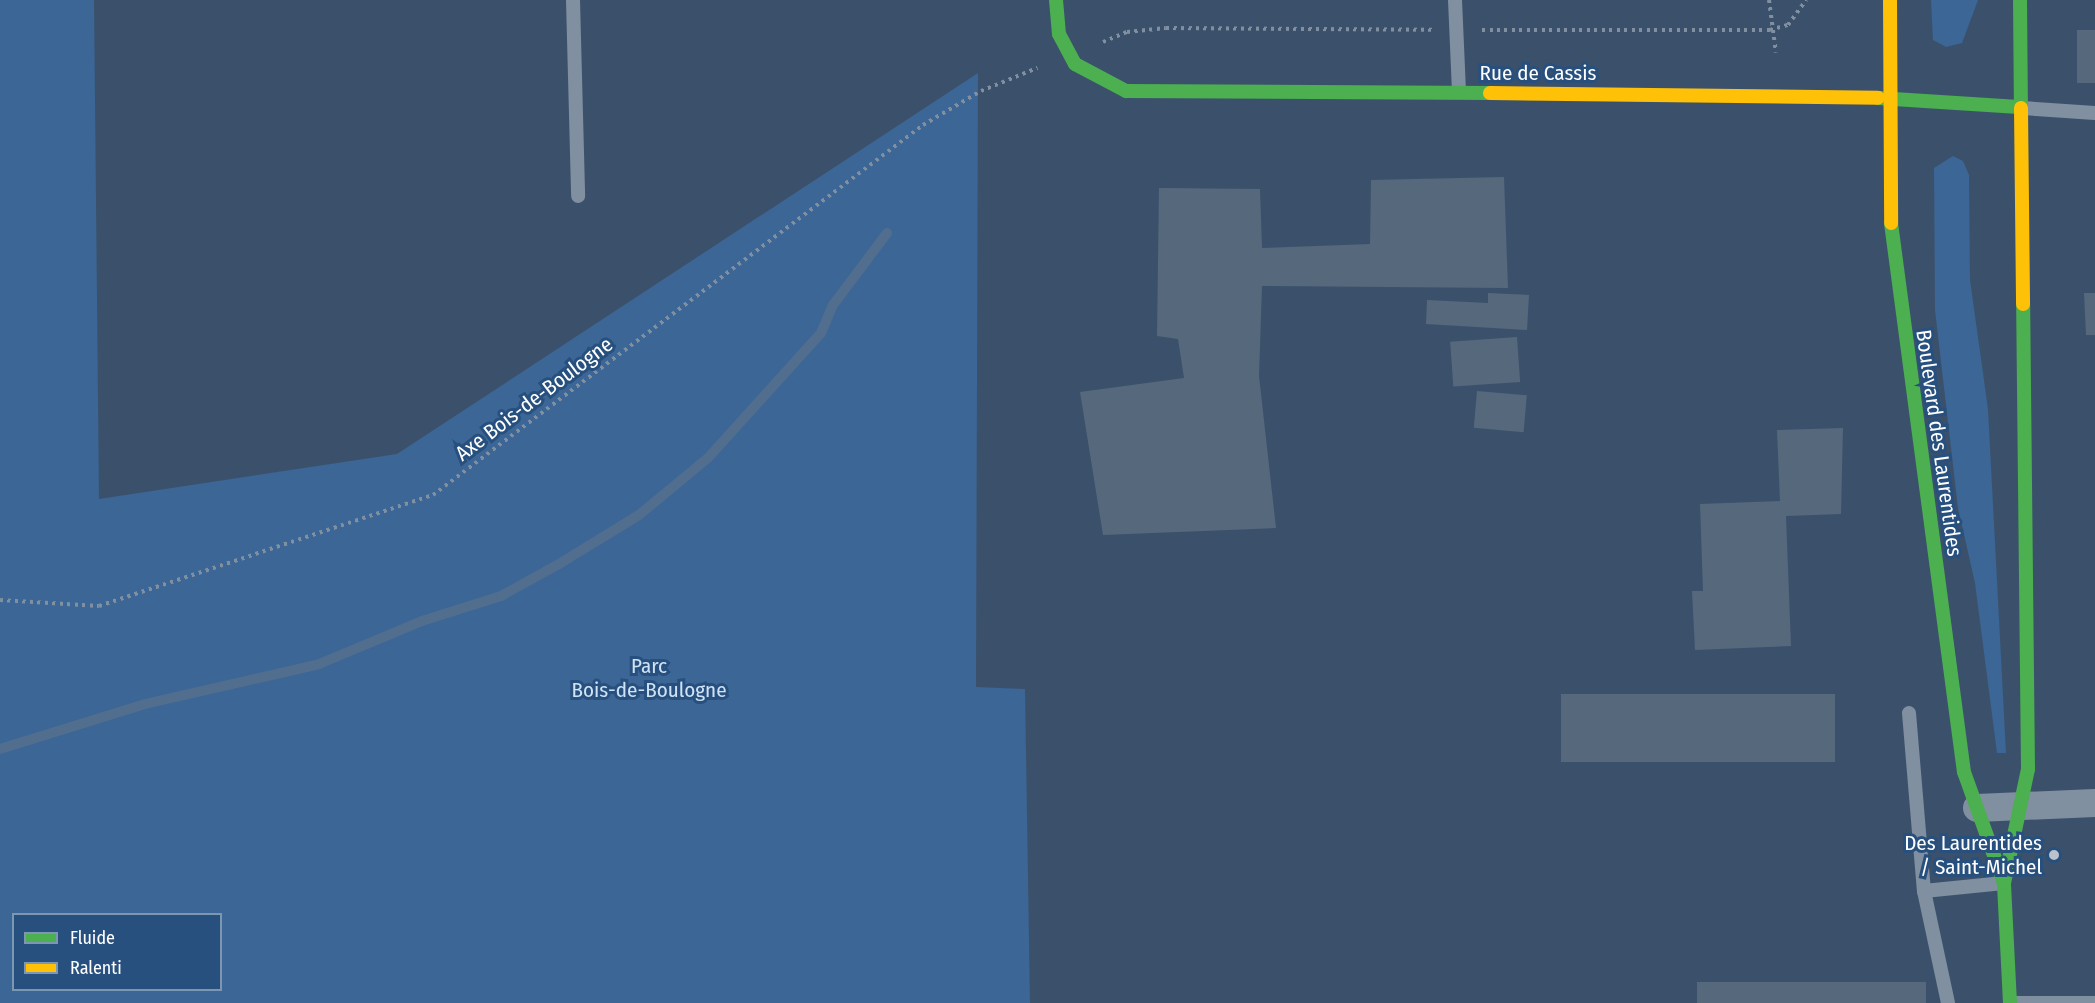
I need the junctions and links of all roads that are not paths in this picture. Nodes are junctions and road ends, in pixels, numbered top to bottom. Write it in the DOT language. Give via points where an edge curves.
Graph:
graph roads {
  1 [pos="573,0"];
  2 [pos="1056,0"];
  3 [pos="1455,0"];
  4 [pos="1890,0"];
  5 [pos="2020,0"];
  6 [pos="1459,94"];
  7 [pos="1891,96"];
  8 [pos="2019,107"];
  9 [pos="2095,113"];
  10 [pos="578,196"];
  11 [pos="1909,713"];
  12 [pos="2095,803"];
  13 [pos="2021,805"];
  14 [pos="1977,808"];
  15 [pos="2004,883"];
  16 [pos="1924,891"];
  17 [pos="1948,1003"];
  18 [pos="2010,1003"];
  19 [pos="2095,1003"];
  1 -- 10 [label="lane"];
  2 -- 6 [label="main road, Rue de Cassis" via="1059,34 1069,55 1089,76 1126,91"];
  3 -- 6 [label="lane"];
  4 -- 7 [label="main road, Boulevard des Laurentides"];
  5 -- 8 [label="main road, Boulevard des Laurentides"];
  6 -- 7 [label="main road, Rue de Cassis"];
  7 -- 8 [label="main road, Rue de Cassis"];
  7 -- 14 [label="main road, Boulevard des Laurentides" via="1891,223 1900,322 1964,772"];
  8 -- 9 [label="lane"];
  8 -- 13 [label="main road, Boulevard des Laurentides" via="2028,758"];
  11 -- 16 [label="lane"];
  12 -- 13 [label="street"];
  13 -- 14 [label="street"];
  13 -- 15 [label="main road, Boulevard des Laurentides"];
  14 -- 15 [label="main road, Boulevard des Laurentides"];
  15 -- 16 [label="lane"];
  15 -- 18 [label="main road, Boulevard des Laurentides"];
  16 -- 17 [label="lane"];
  18 -- 19 [label="lane"];
}
